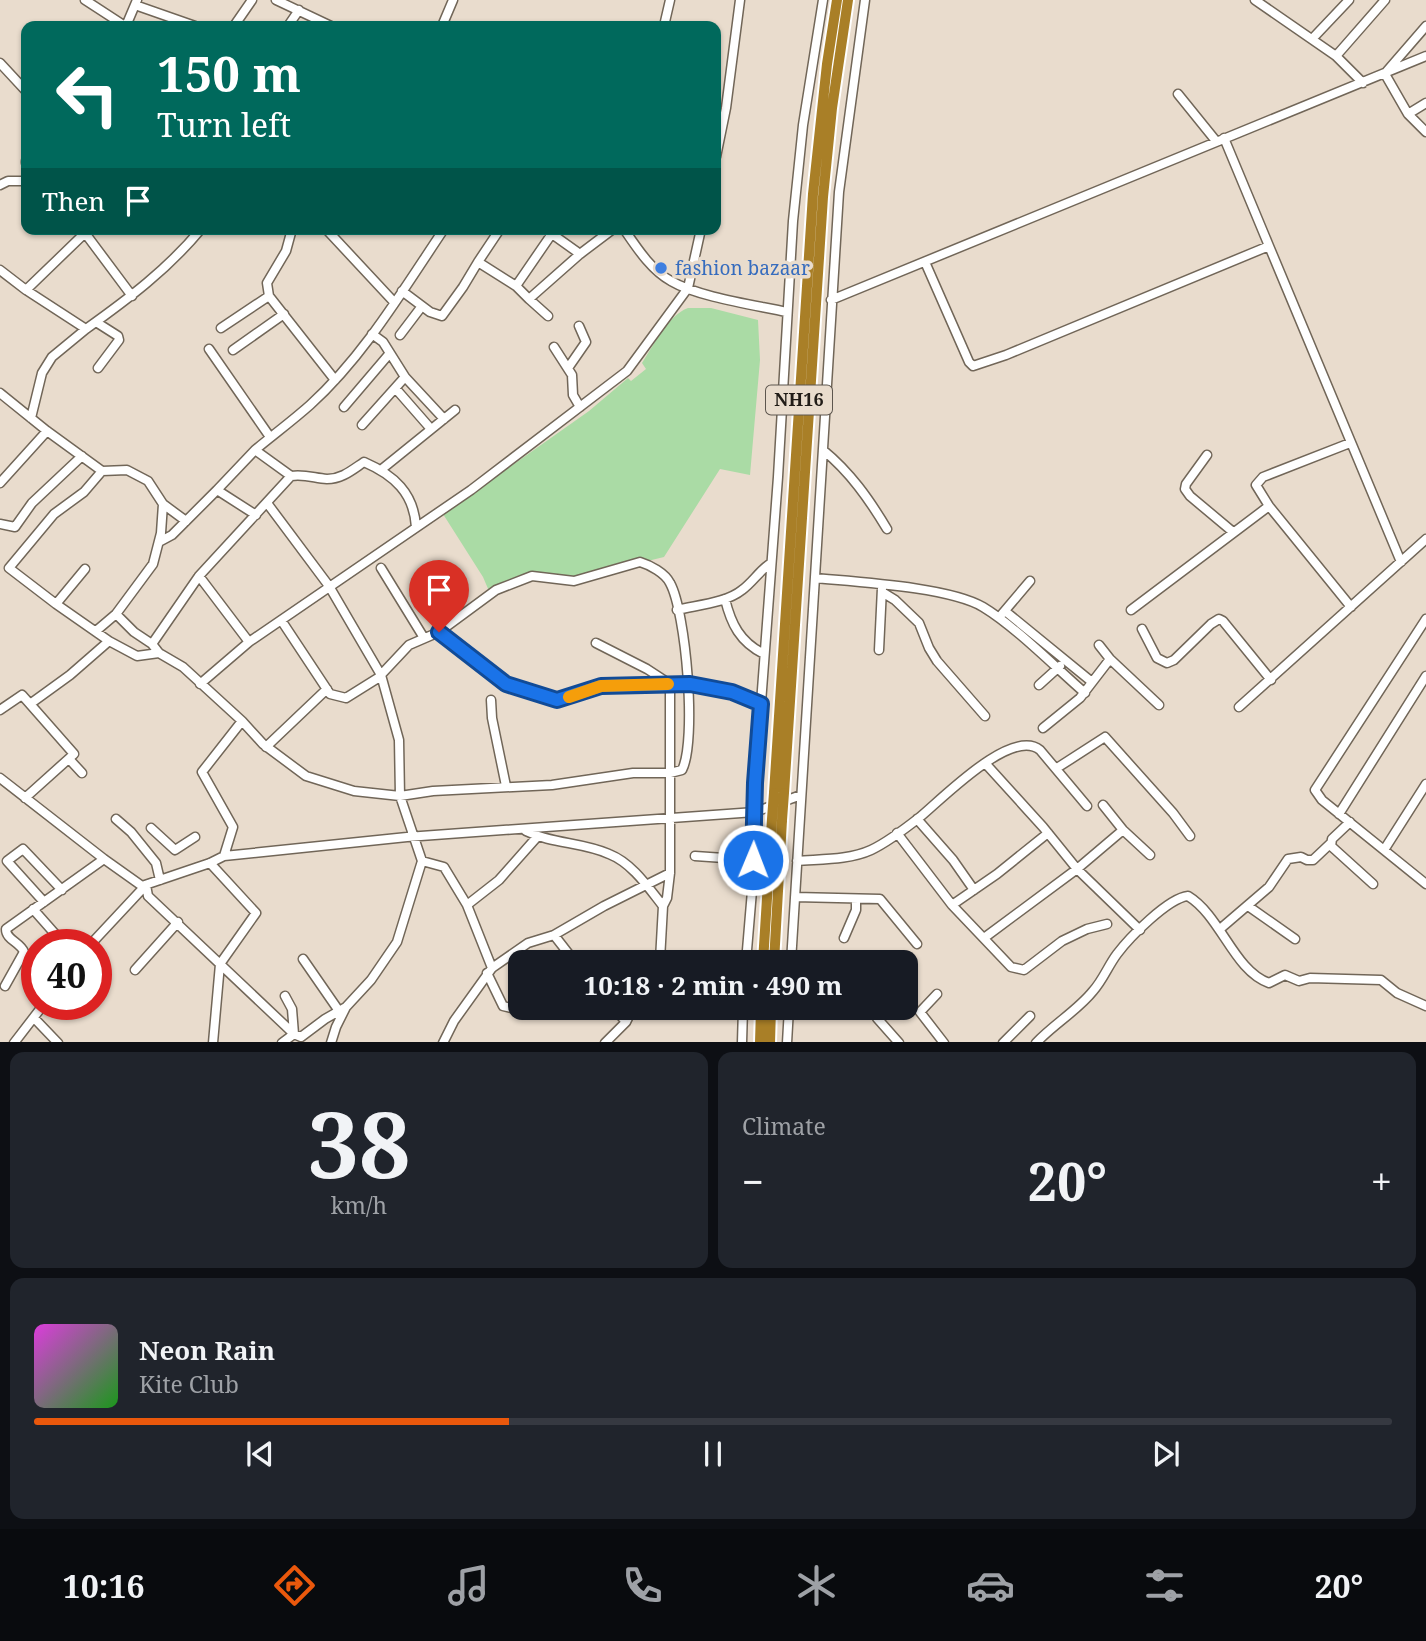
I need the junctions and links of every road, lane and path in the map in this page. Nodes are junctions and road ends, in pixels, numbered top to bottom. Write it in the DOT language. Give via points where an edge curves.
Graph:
graph roads {
  1 [pos="85,0"];
  2 [pos="252,0"];
  3 [pos="276,0"];
  4 [pos="453,0"];
  5 [pos="670,0"];
  6 [pos="740,0"];
  7 [pos="822,0"];
  8 [pos="865,0"];
  9 [pos="1255,0"];
  10 [pos="1349,0"];
  11 [pos="1385,0"];
  12 [pos="136,3"];
  13 [pos="842,4"];
  14 [pos="299,10"];
  15 [pos="117,21"];
  16 [pos="127,21"];
  17 [pos="182,21"];
  18 [pos="237,21"];
  19 [pos="291,21"];
  20 [pos="321,21"];
  21 [pos="444,21"];
  22 [pos="665,21"];
  23 [pos="1426,26"];
  24 [pos="1313,38"];
  25 [pos="1336,55"];
  26 [pos="1426,56"];
  27 [pos="0,63"];
  28 [pos="1385,74"];
  29 [pos="1363,82"];
  30 [pos="21,86"];
  31 [pos="1178,94"];
  32 [pos="1426,103"];
  33 [pos="1408,114"];
  34 [pos="721,132"];
  35 [pos="1426,132"];
  36 [pos="1220,140"];
  37 [pos="21,181"];
  38 [pos="0,185"];
  39 [pos="79,235"];
  40 [pos="86,235"];
  41 [pos="196,235"];
  42 [pos="290,235"];
  43 [pos="332,235"];
  44 [pos="437,235"];
  45 [pos="496,235"];
  46 [pos="546,235"];
  47 [pos="552,235"];
  48 [pos="605,235"];
  49 [pos="629,235"];
  50 [pos="700,235"];
  51 [pos="1269,246"];
  52 [pos="580,254"];
  53 [pos="478,262"];
  54 [pos="925,262"];
  55 [pos="0,270"];
  56 [pos="516,286"];
  57 [pos="688,288"];
  58 [pos="26,290"];
  59 [pos="402,291"];
  60 [pos="132,296"];
  61 [pos="269,296"];
  62 [pos="529,299"];
  63 [pos="831,300"];
  64 [pos="394,302"];
  65 [pos="422,306"];
  66 [pos="787,312"];
  67 [pos="284,314"];
  68 [pos="548,316"];
  69 [pos="96,322"];
  70 [pos="579,326"];
  71 [pos="222,328"];
  72 [pos="86,329"];
  73 [pos="373,334"];
  74 [pos="400,335"];
  75 [pos="554,346"];
  76 [pos="209,349"];
  77 [pos="233,350"];
  78 [pos="390,353"];
  79 [pos="98,368"];
  80 [pos="568,368"];
  81 [pos="405,377"];
  82 [pos="335,380"];
  83 [pos="396,389"];
  84 [pos="0,393"];
  85 [pos="344,407"];
  86 [pos="580,407"];
  87 [pos="455,410"];
  88 [pos="31,418"];
  89 [pos="444,419"];
  90 [pos="362,425"];
  91 [pos="431,429"];
  92 [pos="47,431"];
  93 [pos="270,437"];
  94 [pos="1350,443"];
  95 [pos="255,450"];
  96 [pos="823,450"];
  97 [pos="1206,455"];
  98 [pos="82,456"];
  99 [pos="382,469"];
  100 [pos="102,471"];
  101 [pos="291,476"];
  102 [pos="0,483"];
  103 [pos="217,490"];
  104 [pos="267,503"];
  105 [pos="163,504"];
  106 [pos="1269,506"];
  107 [pos="256,515"];
  108 [pos="186,521"];
  109 [pos="0,524"];
  110 [pos="416,527"];
  111 [pos="887,529"];
  112 [pos="1233,532"];
  113 [pos="1426,539"];
  114 [pos="159,542"];
  115 [pos="1401,562"];
  116 [pos="771,563"];
  117 [pos="381,568"];
  118 [pos="85,569"];
  119 [pos="199,576"];
  120 [pos="815,578"];
  121 [pos="1030,581"];
  122 [pos="329,586"];
  123 [pos="882,589"];
  124 [pos="725,598"];
  125 [pos="56,604"];
  126 [pos="1351,607"];
  127 [pos="677,610"];
  128 [pos="1131,610"];
  129 [pos="1005,611"];
  130 [pos="116,614"];
  131 [pos="999,619"];
  132 [pos="1426,619"];
  133 [pos="281,620"];
  134 [pos="1142,629"];
  135 [pos="96,631"];
  136 [pos="439,632"];
  137 [pos="424,638"];
  138 [pos="108,640"];
  139 [pos="249,642"];
  140 [pos="596,643"];
  141 [pos="152,644"];
  142 [pos="1099,645"];
  143 [pos="879,650"];
  144 [pos="159,653"];
  145 [pos="764,654"];
  146 [pos="1110,659"];
  147 [pos="1064,660"];
  148 [pos="1057,669"];
  149 [pos="381,675"];
  150 [pos="1426,676"];
  151 [pos="1271,681"];
  152 [pos="1092,682"];
  153 [pos="200,684"];
  154 [pos="670,684"];
  155 [pos="690,684"];
  156 [pos="1039,685"];
  157 [pos="327,689"];
  158 [pos="1085,693"];
  159 [pos="491,700"];
  160 [pos="30,704"];
  161 [pos="761,704"];
  162 [pos="1159,705"];
  163 [pos="1239,708"];
  164 [pos="0,710"];
  165 [pos="985,716"];
  166 [pos="242,721"];
  167 [pos="1043,728"];
  168 [pos="266,747"];
  169 [pos="75,754"];
  170 [pos="985,763"];
  171 [pos="1057,768"];
  172 [pos="82,773"];
  173 [pos="670,773"];
  174 [pos="0,778"];
  175 [pos="1426,783"];
  176 [pos="506,786"];
  177 [pos="801,795"];
  178 [pos="400,796"];
  179 [pos="25,798"];
  180 [pos="1087,806"];
  181 [pos="1103,806"];
  182 [pos="755,812"];
  183 [pos="1339,814"];
  184 [pos="669,818"];
  185 [pos="116,819"];
  186 [pos="917,819"];
  187 [pos="777,820"];
  188 [pos="1350,822"];
  189 [pos="151,828"];
  190 [pos="523,830"];
  191 [pos="1123,830"];
  192 [pos="897,833"];
  193 [pos="1048,833"];
  194 [pos="413,836"];
  195 [pos="537,836"];
  196 [pos="1190,836"];
  197 [pos="195,838"];
  198 [pos="1331,843"];
  199 [pos="1384,850"];
  200 [pos="1150,855"];
  201 [pos="224,856"];
  202 [pos="695,856"];
  203 [pos="104,859"];
  204 [pos="753,860"];
  205 [pos="422,861"];
  206 [pos="797,861"];
  207 [pos="210,863"];
  208 [pos="1077,869"];
  209 [pos="670,873"];
  210 [pos="160,880"];
  211 [pos="646,884"];
  212 [pos="1373,884"];
  213 [pos="1426,884"];
  214 [pos="146,885"];
  215 [pos="62,890"];
  216 [pos="974,890"];
  217 [pos="794,897"];
  218 [pos="856,899"];
  219 [pos="44,902"];
  220 [pos="467,905"];
  221 [pos="952,905"];
  222 [pos="663,906"];
  223 [pos="1248,906"];
  224 [pos="33,909"];
  225 [pos="178,922"];
  226 [pos="1107,924"];
  227 [pos="51,929"];
  228 [pos="105,929"];
  229 [pos="1220,929"];
  230 [pos="1140,930"];
  231 [pos="554,935"];
  232 [pos="845,938"];
  233 [pos="984,938"];
  234 [pos="1295,939"];
  235 [pos="917,944"];
  236 [pos="566,950"];
  237 [pos="659,950"];
  238 [pos="747,950"];
  239 [pos="764,950"];
  240 [pos="774,950"];
  241 [pos="792,950"];
  242 [pos="303,959"];
  243 [pos="220,964"];
  244 [pos="135,970"];
  245 [pos="490,970"];
  246 [pos="5,986"];
  247 [pos="937,994"];
  248 [pos="285,996"];
  249 [pos="1426,1006"];
  250 [pos="508,1007"];
  251 [pos="342,1009"];
  252 [pos="1030,1016"];
  253 [pos="32,1020"];
  254 [pos="36,1020"];
  255 [pos="743,1020"];
  256 [pos="761,1020"];
  257 [pos="771,1020"];
  258 [pos="788,1020"];
  259 [pos="879,1020"];
  260 [pos="626,1022"];
  261 [pos="301,1038"];
  262 [pos="14,1042"];
  263 [pos="58,1042"];
  264 [pos="213,1042"];
  265 [pos="282,1042"];
  266 [pos="331,1042"];
  267 [pos="443,1042"];
  268 [pos="605,1042"];
  269 [pos="742,1042"];
  270 [pos="760,1042"];
  271 [pos="770,1042"];
  272 [pos="787,1042"];
  273 [pos="899,1042"];
  274 [pos="944,1042"];
  275 [pos="1003,1042"];
  276 [pos="1036,1042"];
  1 -- 15 [label="street"];
  2 -- 18 [label="street"];
  3 -- 14 [label="street"];
  4 -- 21 [label="street"];
  5 -- 22 [label="street"];
  6 -- 34 [label="street"];
  7 -- 66 [label="street" via="803,124"];
  8 -- 63 [label="street" via="839,192"];
  9 -- 24 [label="street"];
  10 -- 24 [label="street"];
  11 -- 25 [label="street"];
  12 -- 16 [label="street"];
  12 -- 17 [label="street"];
  13 -- 187 [label="highway, NH16, bridge" via="822,197"];
  14 -- 19 [label="street"];
  14 -- 20 [label="street"];
  23 -- 28 [label="street"];
  24 -- 25 [label="street"];
  25 -- 29 [label="street"];
  26 -- 28 [label="street"];
  27 -- 30 [label="street"];
  28 -- 29 [label="street"];
  28 -- 33 [label="street"];
  29 -- 36 [label="street"];
  31 -- 36 [label="street"];
  32 -- 33 [label="street"];
  33 -- 35 [label="street"];
  36 -- 51 [label="street"];
  36 -- 54 [label="street"];
  37 -- 38 [label="street"];
  39 -- 58 [label="street"];
  40 -- 60 [label="street"];
  41 -- 60 [label="street"];
  42 -- 61 [label="street" via="267,283"];
  43 -- 64 [label="street"];
  44 -- 59 [label="street"];
  45 -- 53 [label="street"];
  46 -- 56 [label="street"];
  47 -- 52 [label="street"];
  48 -- 52 [label="street"];
  49 -- 57 [label="street" via="655,269"];
  50 -- 57 [label="street"];
  51 -- 54 [label="street" via="973,366"];
  51 -- 94 [label="street"];
  52 -- 62 [label="street"];
  53 -- 56 [label="street"];
  53 -- 65 [label="street" via="445,314 439,316"];
  54 -- 63 [label="street"];
  55 -- 58 [label="street"];
  56 -- 62 [label="street"];
  57 -- 66 [label="street"];
  57 -- 86 [label="street" via="627,371"];
  58 -- 72 [label="street"];
  59 -- 64 [label="street"];
  59 -- 65 [label="street"];
  60 -- 69 [label="street"];
  61 -- 67 [label="street"];
  61 -- 71 [label="street"];
  62 -- 68 [label="street"];
  63 -- 96 [label="street"];
  64 -- 73 [label="street"];
  65 -- 74 [label="street"];
  66 -- 116 [label="street"];
  67 -- 77 [label="street"];
  67 -- 82 [label="street"];
  69 -- 72 [label="street"];
  69 -- 79 [label="street" via="119,340"];
  70 -- 80 [label="street" via="586,342"];
  72 -- 88 [label="street" via="52,357 42,373"];
  73 -- 78 [label="street"];
  73 -- 82 [label="street"];
  75 -- 80 [label="street"];
  76 -- 93 [label="street"];
  78 -- 81 [label="street"];
  78 -- 85 [label="street"];
  80 -- 86 [label="street"];
  81 -- 83 [label="street"];
  81 -- 89 [label="street"];
  82 -- 93 [label="street"];
  83 -- 90 [label="street"];
  83 -- 91 [label="street"];
  84 -- 88 [label="street"];
  86 -- 110 [label="street"];
  87 -- 89 [label="street"];
  88 -- 92 [label="street"];
  89 -- 91 [label="street"];
  91 -- 99 [label="street"];
  92 -- 98 [label="street"];
  92 -- 102 [label="street"];
  93 -- 95 [label="street"];
  94 -- 106 [label="street" via="1258,480 1257,489"];
  94 -- 115 [label="street"];
  95 -- 101 [label="street"];
  95 -- 103 [label="street"];
  96 -- 111 [label="street" via="865,493"];
  96 -- 120 [label="street"];
  97 -- 112 [label="street" via="1185,489"];
  98 -- 100 [label="street"];
  98 -- 109 [label="street" via="32,503 15,527"];
  99 -- 101 [label="street" via="364,462 343,476"];
  99 -- 110 [label="street" via="401,486 415,510"];
  100 -- 105 [label="street" via="127,470 148,481"];
  100 -- 125 [label="street" via="84,492 54,514 9,568"];
  101 -- 104 [label="street"];
  103 -- 107 [label="street"];
  103 -- 108 [label="street"];
  104 -- 107 [label="street"];
  104 -- 122 [label="street"];
  105 -- 108 [label="street"];
  105 -- 114 [label="street"];
  106 -- 112 [label="street"];
  106 -- 126 [label="street"];
  107 -- 119 [label="street"];
  108 -- 114 [label="street"];
  110 -- 122 [label="street"];
  112 -- 128 [label="street"];
  113 -- 115 [label="street"];
  114 -- 130 [label="street" via="153,564"];
  115 -- 126 [label="street"];
  116 -- 124 [label="street" via="744,589"];
  116 -- 145 [label="street"];
  117 -- 137 [label="street"];
  118 -- 125 [label="street"];
  119 -- 139 [label="street"];
  119 -- 141 [label="street"];
  120 -- 123 [label="street"];
  120 -- 177 [label="street"];
  121 -- 129 [label="street"];
  122 -- 133 [label="street"];
  122 -- 149 [label="street"];
  123 -- 131 [label="street" via="967,600"];
  123 -- 143 [label="street"];
  123 -- 165 [label="street" via="919,623 937,661"];
  124 -- 127 [label="street"];
  124 -- 145 [label="street" via="737,634"];
  125 -- 135 [label="street"];
  126 -- 151 [label="street"];
  127 -- 136 [label="street" via="670,581 640,562 575,581 532,576 496,590"];
  127 -- 155 [label="street"];
  129 -- 131 [label="street"];
  129 -- 147 [label="street"];
  130 -- 135 [label="street"];
  130 -- 141 [label="street"];
  131 -- 148 [label="street"];
  132 -- 183 [label="street" via="1317,784 1317,796"];
  133 -- 139 [label="street"];
  133 -- 157 [label="street"];
  134 -- 151 [label="street" via="1157,658 1167,663 1219,619"];
  135 -- 138 [label="street"];
  136 -- 137 [label="street"];
  136 -- 154 [label="street" via="506,684 557,700 601,686"];
  137 -- 149 [label="street" via="409,645"];
  138 -- 144 [label="street" via="137,656"];
  138 -- 160 [label="street"];
  139 -- 153 [label="street"];
  140 -- 154 [label="street"];
  141 -- 144 [label="street"];
  142 -- 146 [label="street"];
  144 -- 153 [label="street"];
  145 -- 161 [label="street"];
  146 -- 152 [label="street"];
  146 -- 162 [label="street"];
  147 -- 148 [label="street"];
  147 -- 152 [label="street"];
  148 -- 156 [label="street"];
  148 -- 158 [label="street"];
  149 -- 157 [label="street" via="346,698"];
  149 -- 178 [label="street" via="399,740"];
  150 -- 183 [label="street"];
  151 -- 163 [label="street"];
  152 -- 158 [label="street"];
  153 -- 166 [label="street"];
  154 -- 155 [label="street"];
  154 -- 173 [label="street"];
  155 -- 161 [label="street" via="732,692"];
  155 -- 173 [label="street" via="685,764 682,770"];
  157 -- 168 [label="street"];
  158 -- 167 [label="street"];
  159 -- 176 [label="street"];
  160 -- 164 [label="street" via="22,695"];
  160 -- 169 [label="street"];
  161 -- 182 [label="street"];
  166 -- 168 [label="street"];
  166 -- 201 [label="street" via="202,772 233,827"];
  168 -- 178 [label="street" via="306,776 354,791"];
  169 -- 172 [label="street"];
  169 -- 179 [label="street"];
  170 -- 171 [label="street" via="1027,744 1034,745"];
  170 -- 186 [label="street"];
  170 -- 193 [label="street"];
  171 -- 180 [label="street"];
  171 -- 196 [label="street" via="1105,737"];
  173 -- 176 [label="street"];
  173 -- 184 [label="street"];
  174 -- 179 [label="street"];
  175 -- 199 [label="street"];
  176 -- 178 [label="street"];
  177 -- 182 [label="street"];
  177 -- 206 [label="street"];
  178 -- 194 [label="street"];
  179 -- 203 [label="street"];
  181 -- 191 [label="street"];
  182 -- 184 [label="street"];
  182 -- 204 [label="street"];
  183 -- 188 [label="street"];
  184 -- 190 [label="street"];
  184 -- 209 [label="street"];
  185 -- 210 [label="street" via="156,863"];
  186 -- 192 [label="street"];
  186 -- 216 [label="street"];
  187 -- 239 [label="highway, NH16"];
  187 -- 240 [label="highway, NH16"];
  188 -- 198 [label="street"];
  188 -- 199 [label="street"];
  189 -- 197 [label="street" via="175,850"];
  190 -- 194 [label="street"];
  190 -- 195 [label="street"];
  191 -- 200 [label="street"];
  191 -- 208 [label="street"];
  192 -- 206 [label="street" via="861,854"];
  192 -- 221 [label="street"];
  193 -- 208 [label="street"];
  193 -- 216 [label="street"];
  194 -- 201 [label="street"];
  194 -- 205 [label="street"];
  195 -- 211 [label="street" via="608,853"];
  195 -- 220 [label="street" via="499,880"];
  198 -- 212 [label="street"];
  198 -- 223 [label="street" via="1312,860 1288,859 1269,887"];
  199 -- 213 [label="street"];
  201 -- 207 [label="street"];
  202 -- 204 [label="street"];
  203 -- 214 [label="street"];
  203 -- 215 [label="street"];
  204 -- 238 [label="street"];
  205 -- 220 [label="street" via="444,867"];
  205 -- 251 [label="street" via="397,942 371,980"];
  206 -- 217 [label="street"];
  207 -- 210 [label="street"];
  207 -- 243 [label="street" via="256,913"];
  208 -- 230 [label="street"];
  208 -- 233 [label="street"];
  209 -- 211 [label="street"];
  209 -- 222 [label="street"];
  210 -- 214 [label="street"];
  211 -- 222 [label="street"];
  211 -- 231 [label="street"];
  214 -- 225 [label="street" via="149,896"];
  214 -- 228 [label="street"];
  215 -- 219 [label="street"];
  215 -- 219 [label="street" via="23,849 7,861"];
  216 -- 221 [label="street"];
  217 -- 218 [label="street"];
  217 -- 241 [label="street"];
  218 -- 232 [label="street"];
  218 -- 235 [label="street" via="880,899"];
  219 -- 224 [label="street"];
  220 -- 245 [label="street"];
  221 -- 233 [label="street"];
  222 -- 237 [label="street"];
  223 -- 229 [label="street"];
  223 -- 234 [label="street"];
  224 -- 227 [label="street"];
  224 -- 246 [label="street" via="6,929 24,952"];
  225 -- 243 [label="street"];
  225 -- 244 [label="street"];
  226 -- 233 [label="street" via="1062,941 1024,970 1011,967"];
  229 -- 230 [label="street" via="1188,896"];
  229 -- 249 [label="street" via="1241,961 1269,984 1285,975 1298,981 1381,980"];
  230 -- 276 [label="street" via="1115,956 1092,993"];
  231 -- 236 [label="street"];
  231 -- 245 [label="street" via="527,943"];
  242 -- 251 [label="street"];
  243 -- 261 [label="street"];
  243 -- 264 [label="street"];
  245 -- 250 [label="street" via="503,1006"];
  245 -- 267 [label="street"];
  247 -- 274 [label="street" via="920,1012"];
  248 -- 261 [label="street"];
  251 -- 261 [label="street"];
  251 -- 266 [label="street"];
  252 -- 275 [label="street"];
  253 -- 262 [label="street"];
  254 -- 263 [label="street"];
  255 -- 269 [label="street"];
  256 -- 270 [label="highway"];
  257 -- 271 [label="highway"];
  258 -- 272 [label="street"];
  259 -- 273 [label="street"];
  260 -- 268 [label="street"];
  261 -- 265 [label="street"];
}
